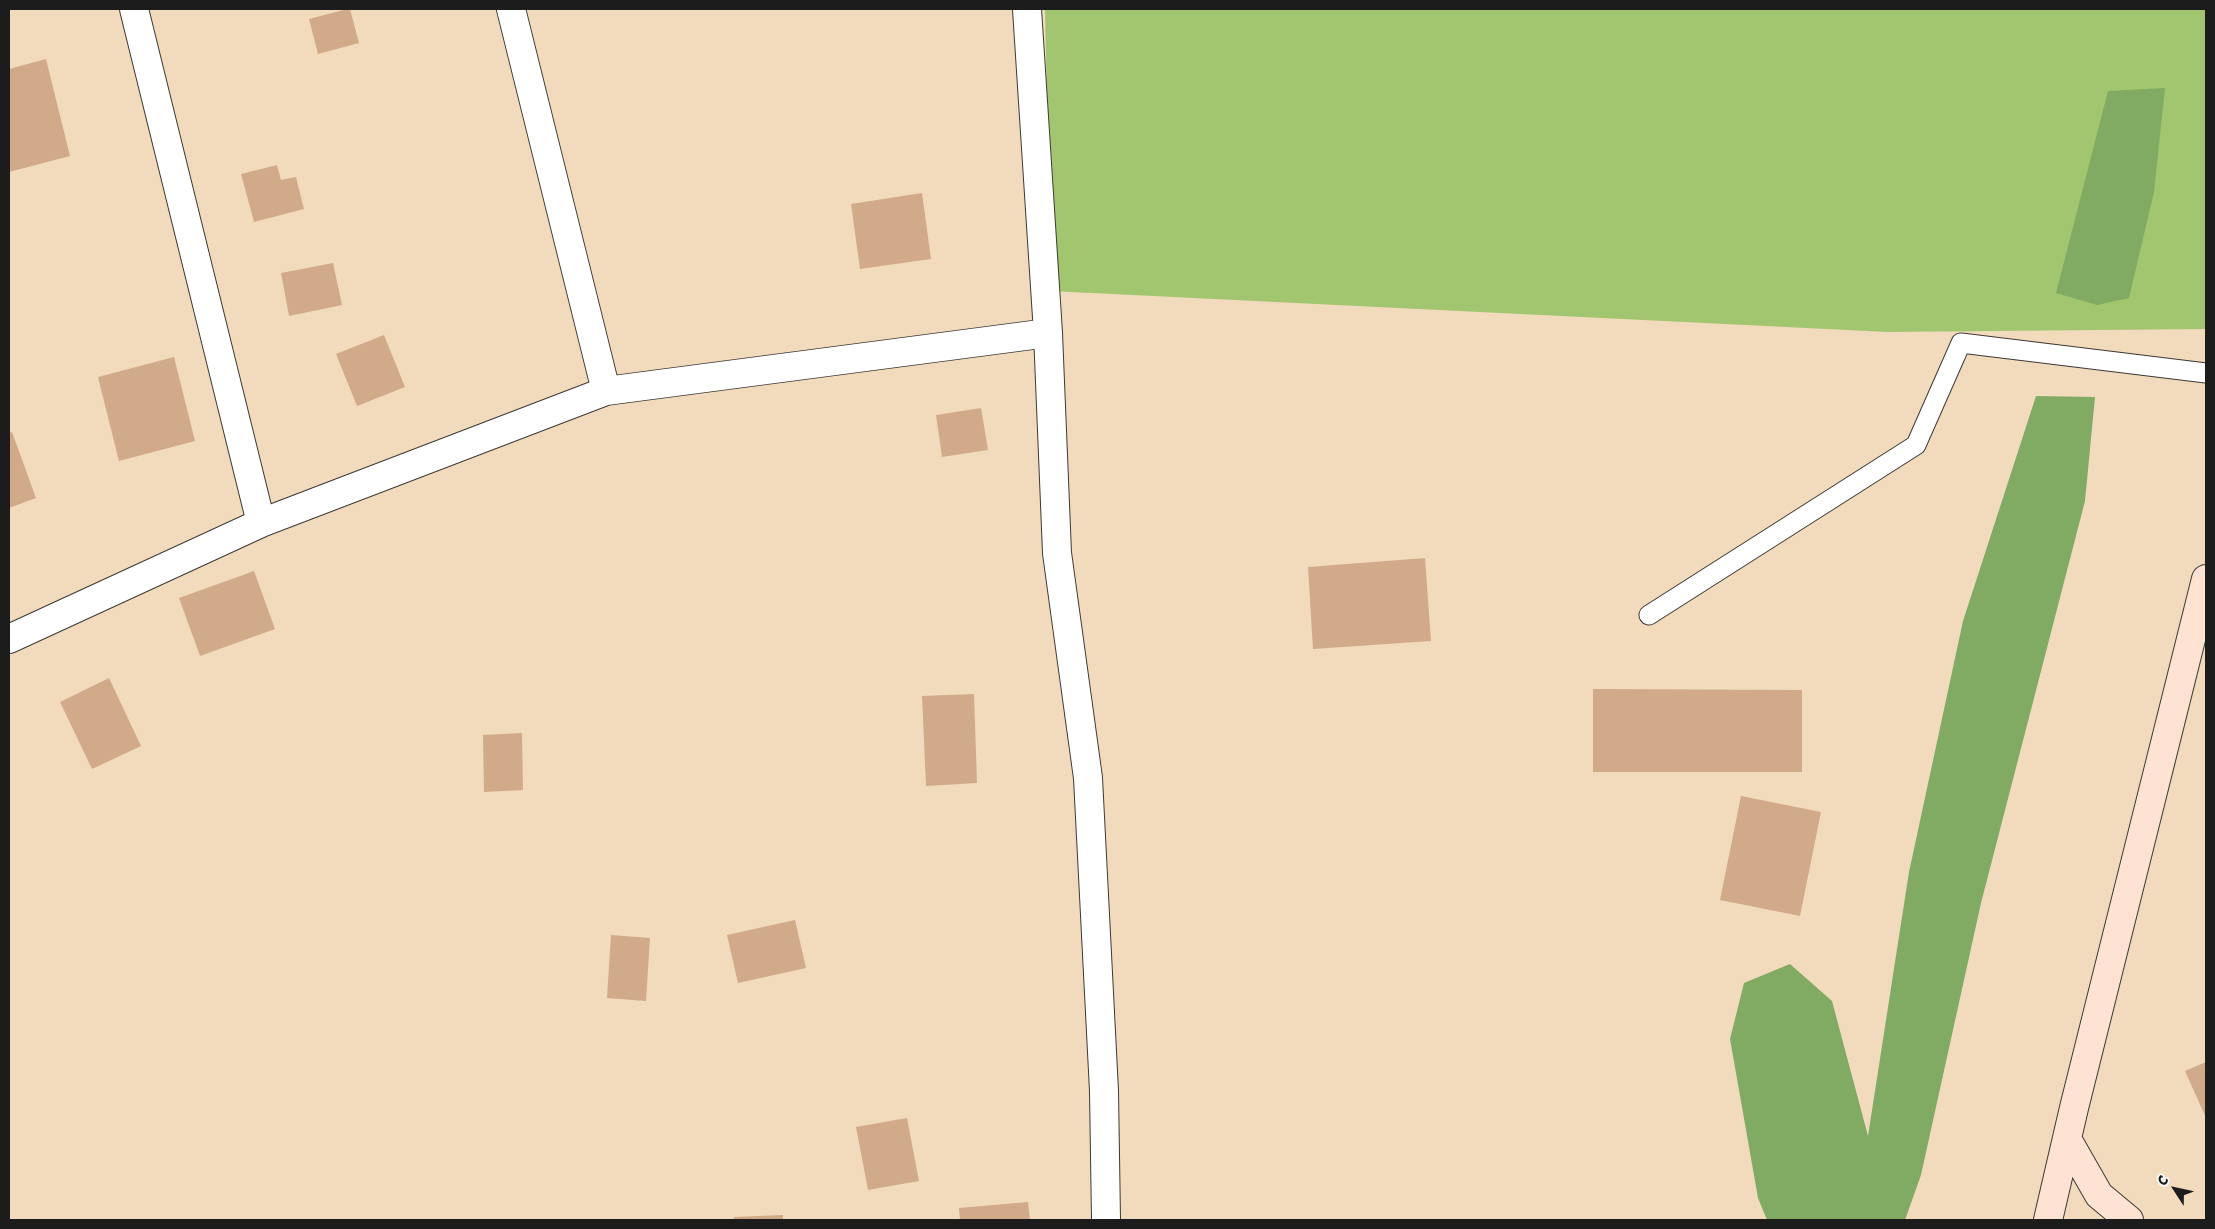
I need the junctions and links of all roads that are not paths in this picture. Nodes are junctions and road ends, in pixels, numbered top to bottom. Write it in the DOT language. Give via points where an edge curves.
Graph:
graph roads {
  1 [pos="134,9"];
  2 [pos="511,9"];
  3 [pos="1027,9"];
  4 [pos="1048,333"];
  5 [pos="2206,373"];
  6 [pos="606,392"];
  7 [pos="261,524"];
  8 [pos="2206,579"];
  9 [pos="1649,615"];
  10 [pos="9,639"];
  11 [pos="2067,1139"];
  12 [pos="1106,1220"];
  13 [pos="2048,1220"];
  14 [pos="2129,1220"];
  1 -- 7 [label="street"];
  2 -- 6 [label="street"];
  3 -- 4 [label="street"];
  4 -- 6 [label="street"];
  4 -- 12 [label="street" via="1057,553 1088,778 1104,1092"];
  5 -- 9 [label="lane" via="1961,343 1916,446"];
  6 -- 7 [label="street"];
  7 -- 10 [label="street"];
  8 -- 11 [label="street"];
  11 -- 13 [label="street"];
  11 -- 14 [label="street" via="2099,1195"];
}
